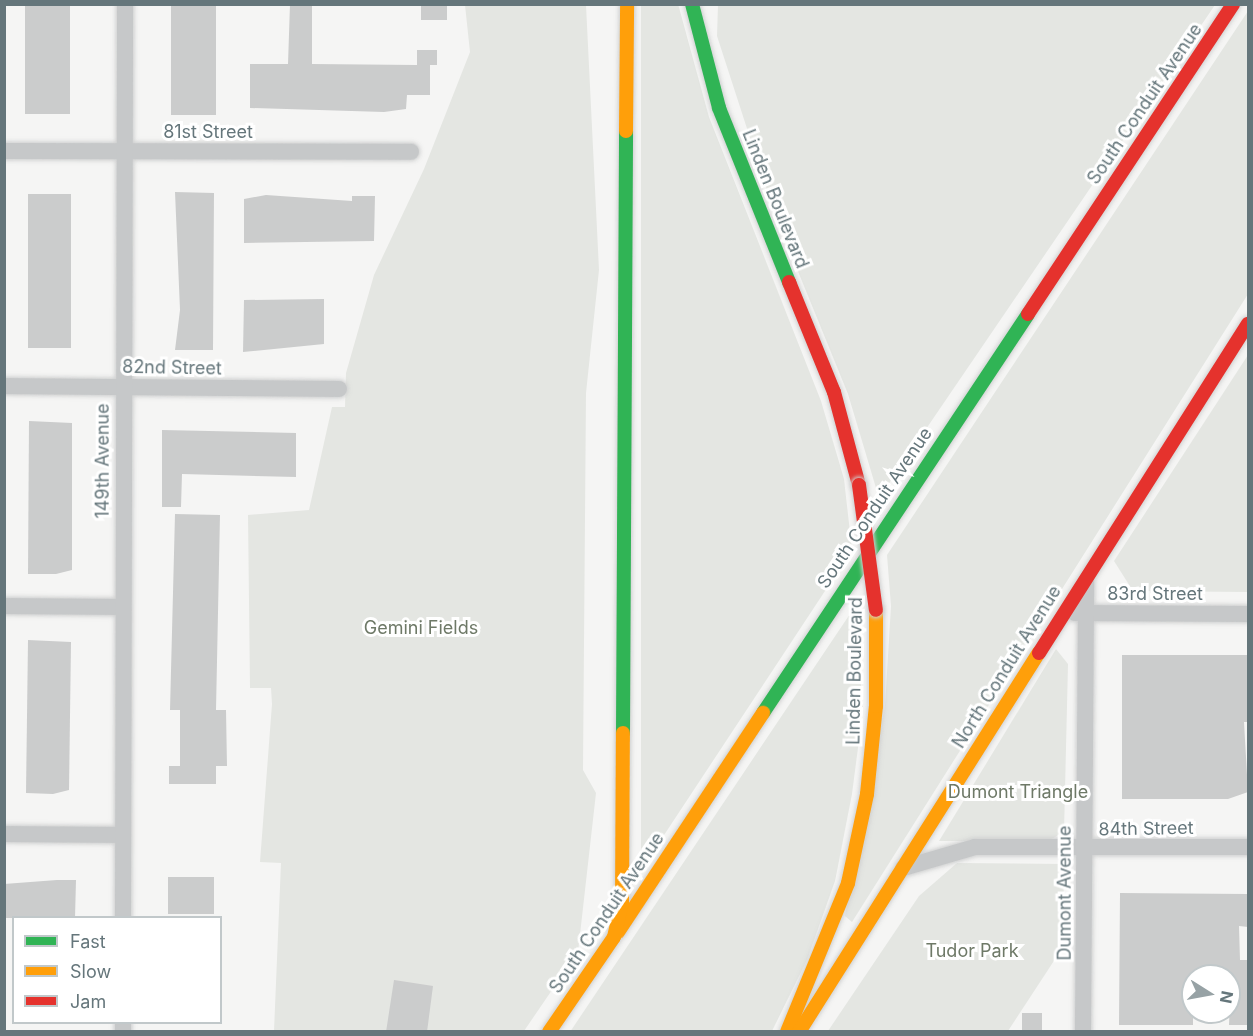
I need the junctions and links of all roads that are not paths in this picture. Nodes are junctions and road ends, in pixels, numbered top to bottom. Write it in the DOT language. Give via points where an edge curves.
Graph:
graph roads {
  1 [pos="125,4"];
  2 [pos="627,4"];
  3 [pos="692,4"];
  4 [pos="1233,4"];
  5 [pos="4,151"];
  6 [pos="124,151"];
  7 [pos="411,152"];
  8 [pos="1248,324"];
  9 [pos="4,386"];
  10 [pos="123,386"];
  11 [pos="339,389"];
  12 [pos="1086,575"];
  13 [pos="4,606"];
  14 [pos="122,607"];
  15 [pos="1062,613"];
  16 [pos="1086,613"];
  17 [pos="1248,614"];
  18 [pos="4,834"];
  19 [pos="123,835"];
  20 [pos="1248,847"];
  21 [pos="1084,849"];
  22 [pos="903,868"];
  23 [pos="123,916"];
  24 [pos="614,937"];
  25 [pos="549,1032"];
  26 [pos="787,1032"];
  27 [pos="800,1032"];
  28 [pos="1083,1032"];
  1 -- 6 [label="street, 149th Avenue"];
  2 -- 24 [label="main road" via="626,759 622,903"];
  3 -- 26 [label="main road, Linden Boulevard, bridge" via="719,108 834,392 859,486 876,610 876,706 865,805 848,883"];
  4 -- 24 [label="main road, South Conduit Avenue"];
  5 -- 6 [label="street, 81st Street"];
  6 -- 7 [label="street, 81st Street"];
  6 -- 10 [label="street, 149th Avenue"];
  8 -- 12 [label="main road, North Conduit Avenue"];
  9 -- 10 [label="street, 82nd Street"];
  10 -- 11 [label="street, 82nd Street"];
  10 -- 14 [label="street, 149th Avenue"];
  12 -- 15 [label="main road, North Conduit Avenue"];
  12 -- 16 [label="street, Dumont Avenue"];
  13 -- 14 [label="street"];
  14 -- 19 [label="street, 149th Avenue"];
  15 -- 16 [label="street, 83rd Street"];
  15 -- 22 [label="main road, North Conduit Avenue"];
  16 -- 17 [label="street, 83rd Street"];
  16 -- 21 [label="street, Dumont Avenue"];
  18 -- 19 [label="street"];
  19 -- 23 [label="street, 149th Avenue"];
  20 -- 21 [label="street, 84th Street"];
  21 -- 22 [label="street, 84th Street" via="975,847"];
  21 -- 28 [label="street, Dumont Avenue"];
  22 -- 27 [label="main road, North Conduit Avenue"];
  24 -- 25 [label="main road, South Conduit Avenue"];
}
